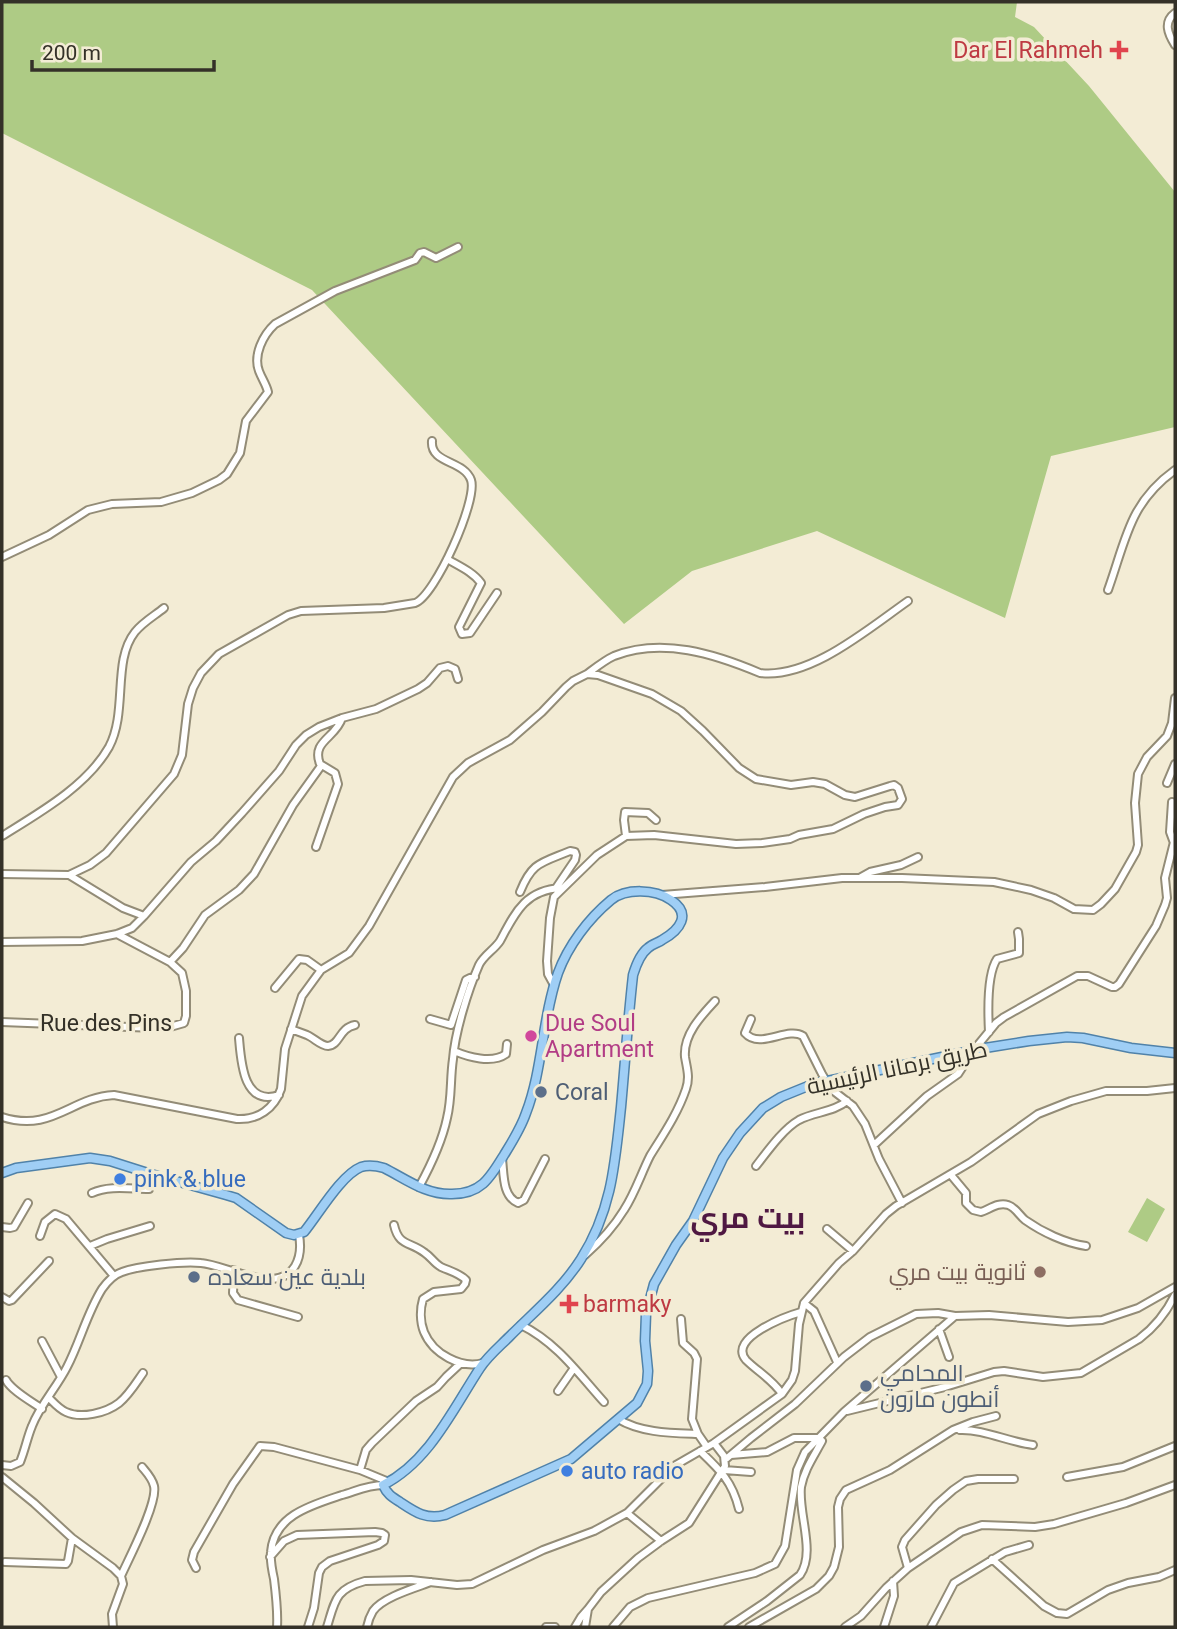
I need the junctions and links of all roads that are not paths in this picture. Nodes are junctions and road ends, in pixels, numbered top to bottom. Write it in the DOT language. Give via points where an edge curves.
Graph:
graph roads {
  1 [pos="1175,13"];
  2 [pos="1175,45"];
  3 [pos="458,247"];
  4 [pos="432,441"];
  5 [pos="1175,470"];
  6 [pos="2,557"];
  7 [pos="447,559"];
  8 [pos="1108,590"];
  9 [pos="497,593"];
  10 [pos="908,601"];
  11 [pos="164,608"];
  12 [pos="587,674"];
  13 [pos="458,679"];
  14 [pos="1175,698"];
  15 [pos="1174,713"];
  16 [pos="342,718"];
  17 [pos="1175,764"];
  18 [pos="321,766"];
  19 [pos="1167,783"];
  20 [pos="1172,802"];
  21 [pos="656,820"];
  22 [pos="2,836"];
  23 [pos="626,836"];
  24 [pos="1175,841"];
  25 [pos="316,847"];
  26 [pos="918,857"];
  27 [pos="2,874"];
  28 [pos="69,875"];
  29 [pos="860,878"];
  30 [pos="559,888"];
  31 [pos="520,892"];
  32 [pos="662,895"];
  33 [pos="132,912"];
  34 [pos="144,916"];
  35 [pos="137,923"];
  36 [pos="1018,932"];
  37 [pos="117,934"];
  38 [pos="2,942"];
  39 [pos="170,961"];
  40 [pos="321,970"];
  41 [pos="475,978"];
  42 [pos="554,985"];
  43 [pos="275,988"];
  44 [pos="715,1001"];
  45 [pos="430,1018"];
  46 [pos="751,1019"];
  47 [pos="2,1023"];
  48 [pos="355,1025"];
  49 [pos="291,1029"];
  50 [pos="989,1032"];
  51 [pos="239,1038"];
  52 [pos="507,1044"];
  53 [pos="454,1051"];
  54 [pos="972,1051"];
  55 [pos="1175,1053"];
  56 [pos="826,1081"];
  57 [pos="1175,1088"];
  58 [pos="279,1095"];
  59 [pos="847,1101"];
  60 [pos="2,1117"];
  61 [pos="874,1146"];
  62 [pos="502,1158"];
  63 [pos="545,1159"];
  64 [pos="756,1166"];
  65 [pos="2,1173"];
  66 [pos="151,1174"];
  67 [pos="951,1175"];
  68 [pos="419,1187"];
  69 [pos="92,1193"];
  70 [pos="29,1203"];
  71 [pos="902,1203"];
  72 [pos="394,1225"];
  73 [pos="150,1226"];
  74 [pos="2,1227"];
  75 [pos="827,1229"];
  76 [pos="299,1235"];
  77 [pos="40,1236"];
  78 [pos="90,1246"];
  79 [pos="1086,1246"];
  80 [pos="853,1251"];
  81 [pos="581,1259"];
  82 [pos="49,1261"];
  83 [pos="234,1270"];
  84 [pos="114,1276"];
  85 [pos="1175,1287"];
  86 [pos="1175,1295"];
  87 [pos="2,1297"];
  88 [pos="804,1303"];
  89 [pos="801,1312"];
  90 [pos="955,1316"];
  91 [pos="298,1317"];
  92 [pos="681,1319"];
  93 [pos="521,1325"];
  94 [pos="939,1329"];
  95 [pos="42,1341"];
  96 [pos="948,1357"];
  97 [pos="838,1362"];
  98 [pos="461,1363"];
  99 [pos="485,1363"];
  100 [pos="574,1368"];
  101 [pos="144,1373"];
  102 [pos="61,1377"];
  103 [pos="6,1380"];
  104 [pos="558,1391"];
  105 [pos="782,1394"];
  106 [pos="49,1398"];
  107 [pos="604,1402"];
  108 [pos="42,1409"];
  109 [pos="844,1412"];
  110 [pos="996,1416"];
  111 [pos="618,1419"];
  112 [pos="953,1430"];
  113 [pos="698,1434"];
  114 [pos="818,1438"];
  115 [pos="1033,1445"];
  116 [pos="1175,1446"];
  117 [pos="707,1447"];
  118 [pos="728,1457"];
  119 [pos="2,1465"];
  120 [pos="142,1467"];
  121 [pos="360,1470"];
  122 [pos="723,1471"];
  123 [pos="751,1472"];
  124 [pos="2,1477"];
  125 [pos="1067,1477"];
  126 [pos="1014,1479"];
  127 [pos="385,1482"];
  128 [pos="1175,1485"];
  129 [pos="739,1509"];
  130 [pos="627,1513"];
  131 [pos="72,1538"];
  132 [pos="661,1541"];
  133 [pos="1029,1545"];
  134 [pos="271,1557"];
  135 [pos="992,1559"];
  136 [pos="5,1562"];
  137 [pos="196,1568"];
  138 [pos="908,1568"];
  139 [pos="1175,1570"];
  140 [pos="121,1576"];
  141 [pos="433,1581"];
  142 [pos="893,1581"];
  143 [pos="589,1609"];
  144 [pos="113,1627"];
  145 [pos="277,1627"];
  146 [pos="308,1627"];
  147 [pos="327,1627"];
  148 [pos="367,1627"];
  149 [pos="546,1627"];
  150 [pos="555,1627"];
  151 [pos="575,1627"];
  152 [pos="585,1627"];
  153 [pos="613,1627"];
  154 [pos="728,1627"];
  155 [pos="749,1627"];
  156 [pos="845,1627"];
  157 [pos="884,1627"];
  158 [pos="931,1627"];
  1 -- 2 [label="street" via="1167,24"];
  3 -- 6 [label="street" via="436,258 420,253 415,260 311,303 267,331 257,363 268,392 246,421 240,453 219,480 162,502 88,510"];
  4 -- 7 [label="street" via="435,454 463,468 472,486"];
  5 -- 8 [label="street" via="1146,496 1134,516"];
  7 -- 9 [label="street" via="481,583 459,627 463,634 470,633"];
  7 -- 28 [label="street" via="420,602 294,613 213,660 190,696 182,755 174,774 106,853"];
  10 -- 12 [label="street" via="817,661 784,671 760,673 702,652 670,648 613,657"];
  11 -- 22 [label="street" via="137,629 128,645 118,721 99,761 72,789"];
  12 -- 23 [label="street" via="652,694 681,711 756,779 825,784 855,797 892,785 901,793 898,805 790,839 749,844 666,835"];
  12 -- 40 [label="street" via="573,681 510,740 456,774 369,926 351,951"];
  13 -- 16 [label="street" via="455,669 440,668 418,689 376,709"];
  14 -- 15 [label="street"];
  15 -- 29 [label="street" via="1167,736 1138,774 1136,852 1115,888 1093,910 1074,909 1031,890 994,882"];
  16 -- 18 [label="street" via="318,750"];
  16 -- 34 [label="street" via="301,739 243,813 191,862"];
  17 -- 19 [label="street"];
  18 -- 25 [label="street" via="335,774 338,786"];
  18 -- 39 [label="street" via="254,874 205,915"];
  20 -- 24 [label="street" via="1170,832"];
  21 -- 23 [label="street" via="648,813 625,812"];
  23 -- 30 [label="street"];
  24 -- 50 [label="street" via="1165,905 1119,984 1112,987 1088,975 1077,976 1004,1017"];
  26 -- 29 [label="street"];
  27 -- 28 [label="street"];
  28 -- 33 [label="street"];
  29 -- 32 [label="street"];
  30 -- 31 [label="street" via="575,852 536,866"];
  30 -- 41 [label="street" via="533,896 516,911"];
  30 -- 42 [label="street" via="550,918 548,971"];
  32 -- 42 [label="main road" via="623,893 609,902 577,938"];
  32 -- 81 [label="main road" via="677,904 682,916 676,930 648,947 635,965 614,1172 598,1226"];
  33 -- 34 [label="street"];
  33 -- 35 [label="street"];
  34 -- 35 [label="street"];
  35 -- 37 [label="street"];
  36 -- 50 [label="street" via="1019,953 997,959 992,969"];
  37 -- 38 [label="street" via="72,941"];
  37 -- 39 [label="street"];
  39 -- 47 [label="street, Rue des Pins" via="182,973 185,986 184,1023 155,1028"];
  40 -- 43 [label="street" via="299,959"];
  40 -- 49 [label="street" via="302,996"];
  41 -- 45 [label="street" via="465,982 451,1025"];
  41 -- 53 [label="street"];
  42 -- 62 [label="main road" via="529,1105"];
  44 -- 81 [label="street" via="687,1041 689,1077 678,1108 624,1210 601,1242"];
  46 -- 56 [label="street" via="745,1033 750,1038 801,1034"];
  48 -- 49 [label="street" via="345,1028 330,1046"];
  49 -- 58 [label="street"];
  50 -- 54 [label="street"];
  51 -- 58 [label="street" via="247,1083 263,1096"];
  52 -- 53 [label="street" via="506,1054 499,1058 473,1058"];
  53 -- 68 [label="street" via="447,1119"];
  54 -- 55 [label="main road, طريق برمانا الرئيسية" via="1067,1037"];
  54 -- 56 [label="main road, طريق برمانا الرئيسية"];
  54 -- 61 [label="street" via="958,1074"];
  56 -- 59 [label="street"];
  56 -- 111 [label="main road, طريق برمانا الرئيسية" via="770,1103 730,1145 654,1284 646,1314 647,1384 637,1403"];
  57 -- 67 [label="street" via="1106,1091 1070,1101 1030,1119"];
  58 -- 60 [label="street" via="266,1112 245,1120 114,1095 39,1121"];
  59 -- 61 [label="street" via="866,1124"];
  59 -- 64 [label="street" via="794,1123"];
  61 -- 71 [label="street"];
  62 -- 63 [label="street" via="506,1190 509,1199 517,1203 524,1200"];
  62 -- 68 [label="main road" via="474,1191 452,1194"];
  65 -- 66 [label="main road" via="90,1158"];
  66 -- 69 [label="street" via="149,1189 122,1187"];
  66 -- 76 [label="main road" via="236,1199 278,1229"];
  67 -- 71 [label="street"];
  67 -- 79 [label="street" via="973,1210 1006,1205 1037,1227"];
  68 -- 76 [label="main road" via="378,1166 359,1168 345,1178"];
  70 -- 74 [label="street" via="13,1227"];
  71 -- 80 [label="street"];
  72 -- 98 [label="street" via="401,1241 466,1280 461,1289 425,1297 421,1310 430,1341"];
  73 -- 78 [label="street"];
  75 -- 80 [label="street"];
  76 -- 83 [label="street" via="299,1257 281,1278"];
  77 -- 78 [label="street" via="47,1220 58,1214"];
  78 -- 84 [label="street"];
  80 -- 88 [label="street"];
  81 -- 93 [label="main road"];
  82 -- 87 [label="street" via="12,1300"];
  83 -- 84 [label="street" via="198,1262 143,1267"];
  83 -- 91 [label="street" via="233,1293 238,1300"];
  84 -- 102 [label="street" via="94,1302"];
  85 -- 90 [label="street" via="1138,1308 1102,1320"];
  86 -- 109 [label="street" via="1164,1314 1139,1339 1081,1373 1043,1377 994,1372"];
  88 -- 89 [label="street"];
  88 -- 97 [label="street" via="814,1311"];
  89 -- 105 [label="street" via="796,1371"];
  89 -- 105 [label="street" via="761,1328 743,1349 746,1359"];
  90 -- 94 [label="street"];
  90 -- 97 [label="street" via="916,1314 870,1337"];
  92 -- 113 [label="street" via="683,1343 697,1359 692,1419"];
  93 -- 99 [label="main road"];
  93 -- 100 [label="street" via="546,1339"];
  94 -- 96 [label="street"];
  94 -- 109 [label="street"];
  95 -- 102 [label="street"];
  97 -- 118 [label="street" via="796,1404"];
  98 -- 99 [label="street"];
  98 -- 121 [label="street" via="372,1443"];
  99 -- 127 [label="main road" via="428,1447 402,1474"];
  100 -- 104 [label="street"];
  100 -- 107 [label="street"];
  101 -- 106 [label="street" via="118,1404 98,1412 70,1413"];
  102 -- 106 [label="street"];
  103 -- 108 [label="street"];
  105 -- 117 [label="street"];
  106 -- 108 [label="street"];
  108 -- 119 [label="street" via="20,1462"];
  109 -- 114 [label="street"];
  110 -- 112 [label="street"];
  111 -- 113 [label="street" via="655,1430"];
  111 -- 127 [label="main road, طريق برمانا الرئيسية" via="571,1459 444,1515 414,1512 390,1496"];
  112 -- 115 [label="street"];
  112 -- 155 [label="street" via="890,1470 846,1490 838,1507 839,1547 830,1576 816,1590"];
  113 -- 117 [label="street"];
  114 -- 118 [label="street" via="794,1438 767,1452"];
  114 -- 153 [label="street" via="797,1470 785,1546 775,1564 755,1573 648,1598 630,1607"];
  114 -- 154 [label="street" via="822,1442 801,1488 807,1546 804,1570"];
  116 -- 125 [label="street" via="1123,1467"];
  117 -- 118 [label="street"];
  117 -- 122 [label="street"];
  117 -- 130 [label="street" via="674,1466"];
  118 -- 122 [label="street"];
  120 -- 140 [label="street" via="154,1493"];
  121 -- 127 [label="street"];
  121 -- 137 [label="street" via="260,1446 194,1552"];
  122 -- 123 [label="street"];
  122 -- 129 [label="street"];
  122 -- 132 [label="street" via="689,1523"];
  124 -- 131 [label="street"];
  126 -- 138 [label="street" via="972,1479 953,1490 905,1540 902,1547"];
  127 -- 134 [label="street" via="310,1505 293,1515 275,1535"];
  128 -- 138 [label="street" via="1047,1526 977,1526"];
  130 -- 132 [label="street"];
  130 -- 141 [label="street" via="472,1584"];
  131 -- 136 [label="street" via="66,1563"];
  131 -- 140 [label="street"];
  132 -- 143 [label="street" via="608,1584"];
  133 -- 135 [label="street"];
  134 -- 145 [label="street"];
  134 -- 146 [label="street" via="284,1541 297,1535 386,1535 378,1545 322,1567"];
  135 -- 139 [label="street" via="1044,1606 1067,1614 1121,1585"];
  135 -- 158 [label="street" via="954,1583"];
  138 -- 142 [label="street"];
  140 -- 144 [label="street" via="123,1587 112,1614"];
  141 -- 147 [label="street" via="365,1581 349,1586 337,1597"];
  141 -- 148 [label="street" via="380,1604"];
  142 -- 156 [label="street" via="862,1616"];
  142 -- 157 [label="street" via="894,1596"];
  143 -- 151 [label="street"];
  143 -- 152 [label="street"];
  149 -- 150 [label="street"];
}
